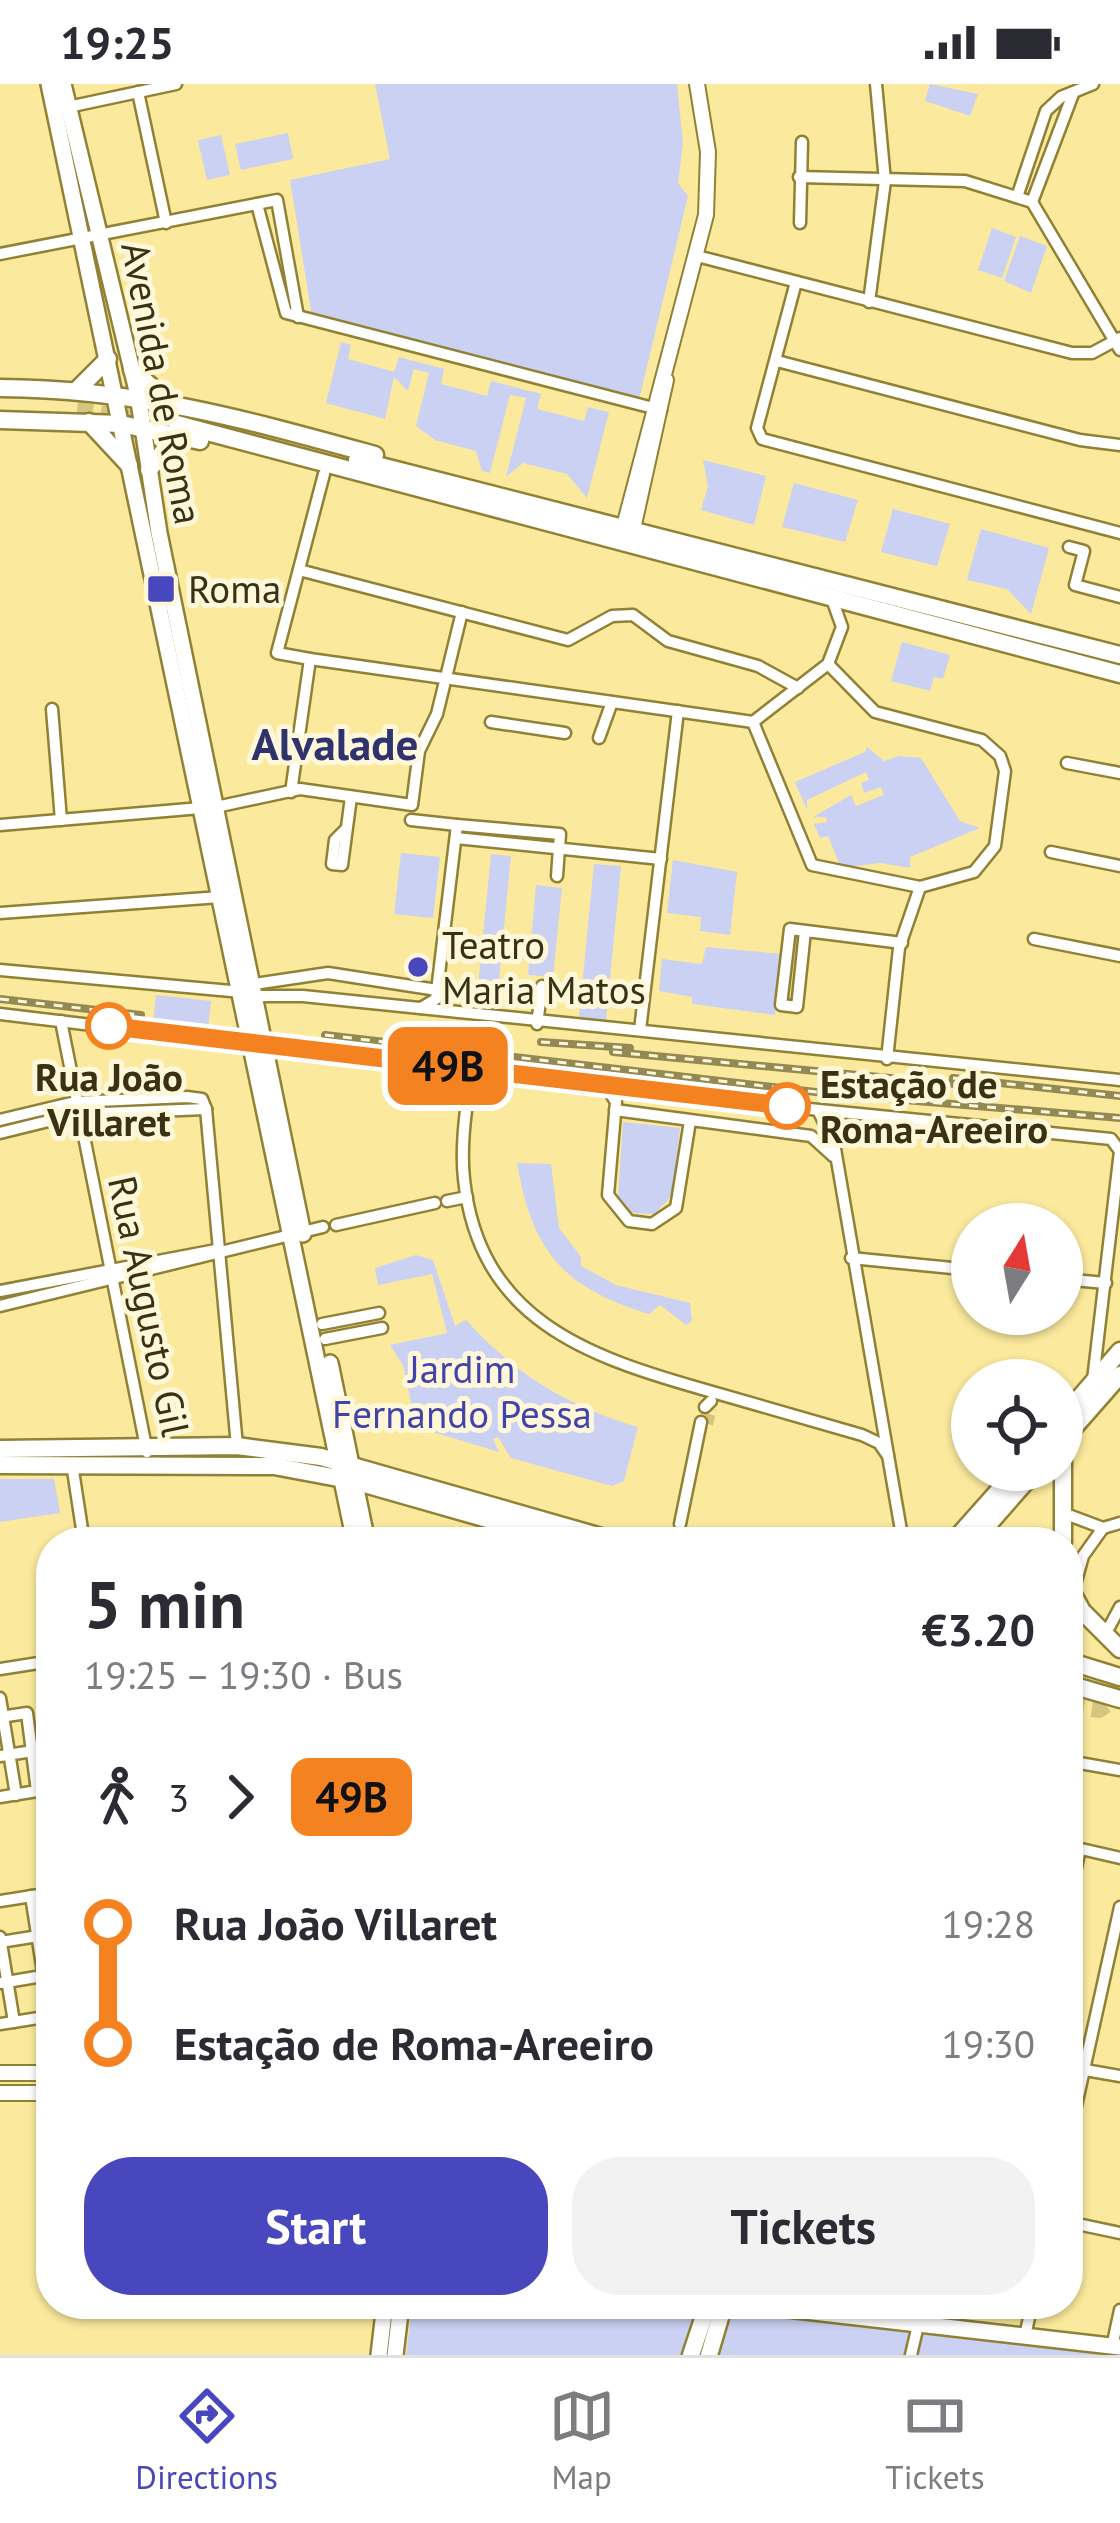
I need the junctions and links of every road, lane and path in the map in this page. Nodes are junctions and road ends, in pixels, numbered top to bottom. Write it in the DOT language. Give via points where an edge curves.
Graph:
graph roads {
  1 [pos="49,84"];
  2 [pos="64,84"];
  3 [pos="176,84"];
  4 [pos="697,84"];
  5 [pos="876,84"];
  6 [pos="1094,84"];
  7 [pos="138,92"];
  8 [pos="1073,94"];
  9 [pos="61,108"];
  10 [pos="802,142"];
  11 [pos="799,177"];
  12 [pos="885,182"];
  13 [pos="1017,197"];
  14 [pos="1032,202"];
  15 [pos="257,204"];
  16 [pos="166,223"];
  17 [pos="800,223"];
  18 [pos="90,236"];
  19 [pos="0,254"];
  20 [pos="697,256"];
  21 [pos="796,282"];
  22 [pos="869,302"];
  23 [pos="298,317"];
  24 [pos="1118,344"];
  25 [pos="108,359"];
  26 [pos="777,361"];
  27 [pos="131,370"];
  28 [pos="0,388"];
  29 [pos="115,392"];
  30 [pos="138,395"];
  31 [pos="0,399"];
  32 [pos="81,405"];
  33 [pos="657,409"];
  34 [pos="0,410"];
  35 [pos="177,419"];
  36 [pos="0,420"];
  37 [pos="122,424"];
  38 [pos="142,428"];
  39 [pos="1120,445"];
  40 [pos="129,465"];
  41 [pos="149,470"];
  42 [pos="324,474"];
  43 [pos="481,507"];
  44 [pos="626,533"];
  45 [pos="1120,533"];
  46 [pos="1069,547"];
  47 [pos="299,570"];
  48 [pos="1120,597"];
  49 [pos="832,599"];
  50 [pos="868,609"];
  51 [pos="462,612"];
  52 [pos="842,627"];
  53 [pos="1120,655"];
  54 [pos="310,659"];
  55 [pos="828,664"];
  56 [pos="1120,674"];
  57 [pos="445,678"];
  58 [pos="774,678"];
  59 [pos="798,688"];
  60 [pos="612,702"];
  61 [pos="775,704"];
  62 [pos="52,709"];
  63 [pos="678,711"];
  64 [pos="490,722"];
  65 [pos="753,722"];
  66 [pos="565,733"];
  67 [pos="599,738"];
  68 [pos="1067,763"];
  69 [pos="1120,773"];
  70 [pos="291,792"];
  71 [pos="351,796"];
  72 [pos="206,809"];
  73 [pos="61,820"];
  74 [pos="411,820"];
  75 [pos="0,825"];
  76 [pos="347,828"];
  77 [pos="456,831"];
  78 [pos="558,848"];
  79 [pos="1051,853"];
  80 [pos="661,859"];
  81 [pos="1120,866"];
  82 [pos="557,876"];
  83 [pos="920,887"];
  84 [pos="220,897"];
  85 [pos="0,913"];
  86 [pos="805,931"];
  87 [pos="1034,939"];
  88 [pos="902,943"];
  89 [pos="1120,956"];
  90 [pos="0,970"];
  91 [pos="542,986"];
  92 [pos="251,990"];
  93 [pos="436,994"];
  94 [pos="419,1009"];
  95 [pos="449,1012"];
  96 [pos="0,1014"];
  97 [pos="62,1021"];
  98 [pos="537,1024"];
  99 [pos="640,1030"];
  100 [pos="259,1046"];
  101 [pos="887,1059"];
  102 [pos="471,1069"];
  103 [pos="1120,1080"];
  104 [pos="603,1084"];
  105 [pos="633,1089"];
  106 [pos="615,1106"];
  107 [pos="76,1108"];
  108 [pos="818,1110"];
  109 [pos="0,1120"];
  110 [pos="690,1121"];
  111 [pos="826,1121"];
  112 [pos="0,1133"];
  113 [pos="812,1136"];
  114 [pos="833,1156"];
  115 [pos="467,1197"];
  116 [pos="297,1233"];
  117 [pos="219,1250"];
  118 [pos="851,1258"];
  119 [pos="951,1268"];
  120 [pos="109,1274"];
  121 [pos="1083,1281"];
  122 [pos="1106,1283"];
  123 [pos="0,1291"];
  124 [pos="0,1306"];
  125 [pos="379,1313"];
  126 [pos="382,1328"];
  127 [pos="1101,1329"];
  128 [pos="321,1335"];
  129 [pos="1119,1361"];
  130 [pos="1093,1384"];
  131 [pos="1083,1395"];
  132 [pos="877,1401"];
  133 [pos="1083,1411"];
  134 [pos="704,1426"];
  135 [pos="862,1435"];
  136 [pos="144,1447"];
  137 [pos="0,1449"];
  138 [pos="236,1454"];
  139 [pos="888,1456"];
  140 [pos="154,1463"];
  141 [pos="72,1464"];
  142 [pos="0,1465"];
  143 [pos="346,1472"];
  144 [pos="384,1490"];
  145 [pos="998,1491"];
  146 [pos="1018,1491"];
  147 [pos="1063,1491"];
  148 [pos="361,1513"];
  149 [pos="1063,1514"];
  150 [pos="678,1520"];
  151 [pos="1120,1523"];
  152 [pos="82,1527"];
  153 [pos="353,1527"];
  154 [pos="364,1527"];
  155 [pos="515,1527"];
  156 [pos="560,1527"];
  157 [pos="900,1527"];
  158 [pos="966,1527"];
  159 [pos="986,1527"];
  160 [pos="1063,1527"];
  161 [pos="1103,1528"];
  162 [pos="1083,1556"];
  163 [pos="1120,1607"];
  164 [pos="1083,1611"];
  165 [pos="1112,1643"];
  166 [pos="36,1664"];
  167 [pos="1083,1665"];
  168 [pos="0,1670"];
  169 [pos="1113,1674"];
  170 [pos="1083,1676"];
  171 [pos="1120,1687"];
  172 [pos="1083,1688"];
  173 [pos="0,1698"];
  174 [pos="1083,1699"];
  175 [pos="1120,1699"];
  176 [pos="1120,1710"];
  177 [pos="2,1717"];
  178 [pos="33,1751"];
  179 [pos="5,1756"];
  180 [pos="1083,1764"];
  181 [pos="1120,1770"];
  182 [pos="36,1781"];
  183 [pos="36,1791"];
  184 [pos="16,1795"];
  185 [pos="0,1797"];
  186 [pos="1083,1850"];
  187 [pos="1120,1858"];
  188 [pos="36,1896"];
  189 [pos="31,1897"];
  190 [pos="0,1901"];
  191 [pos="1120,1907"];
  192 [pos="36,1912"];
  193 [pos="36,1936"];
  194 [pos="0,1940"];
  195 [pos="36,1977"];
  196 [pos="4,1982"];
  197 [pos="36,2018"];
  198 [pos="14,2022"];
  199 [pos="0,2024"];
  200 [pos="1084,2070"];
  201 [pos="0,2073"];
  202 [pos="36,2073"];
  203 [pos="1083,2074"];
  204 [pos="1120,2076"];
  205 [pos="0,2093"];
  206 [pos="36,2093"];
  207 [pos="1083,2225"];
  208 [pos="1120,2233"];
  209 [pos="1120,2310"];
  210 [pos="383,2319"];
  211 [pos="399,2319"];
  212 [pos="704,2319"];
  213 [pos="713,2319"];
  214 [pos="719,2319"];
  215 [pos="888,2319"];
  216 [pos="919,2319"];
  217 [pos="1029,2319"];
  218 [pos="918,2324"];
  219 [pos="716,2330"];
  220 [pos="1025,2336"];
  221 [pos="1116,2347"];
  222 [pos="379,2355"];
  223 [pos="395,2355"];
  224 [pos="691,2355"];
  225 [pos="710,2355"];
  226 [pos="911,2355"];
  1 -- 9 [label="main road, Avenida de Roma"];
  2 -- 9 [label="main road, Avenida de Roma"];
  3 -- 7 [label="street"];
  4 -- 20 [label="street" via="708,172"];
  5 -- 12 [label="street"];
  6 -- 8 [label="street"];
  7 -- 9 [label="street"];
  7 -- 16 [label="street"];
  8 -- 13 [label="street" via="1046,111"];
  8 -- 14 [label="street"];
  9 -- 18 [label="main road, Avenida de Roma"];
  10 -- 11 [label="street"];
  11 -- 12 [label="street"];
  11 -- 17 [label="street"];
  12 -- 13 [label="street" via="965,182"];
  12 -- 22 [label="street"];
  13 -- 14 [label="street"];
  14 -- 24 [label="street"];
  15 -- 16 [label="street"];
  15 -- 23 [label="street" via="284,311"];
  15 -- 23 [label="street" via="278,200"];
  16 -- 18 [label="street"];
  18 -- 19 [label="street"];
  18 -- 25 [label="main road, Avenida de Roma"];
  18 -- 27 [label="main road, Avenida de Roma"];
  20 -- 21 [label="street"];
  20 -- 33 [label="street"];
  21 -- 22 [label="street"];
  21 -- 26 [label="street"];
  22 -- 24 [label="street" via="1072,353"];
  23 -- 33 [label="street"];
  25 -- 29 [label="main road, Avenida de Roma"];
  25 -- 32 [label="main road"];
  26 -- 39 [label="street"];
  26 -- 45 [label="street" via="757,428 762,440"];
  27 -- 30 [label="main road, Avenida de Roma"];
  27 -- 35 [label="main road"];
  28 -- 32 [label="main road"];
  29 -- 30 [label="main road"];
  29 -- 32 [label="main road"];
  29 -- 37 [label="main road, Avenida de Roma"];
  30 -- 35 [label="main road"];
  30 -- 38 [label="main road, Avenida de Roma"];
  31 -- 32 [label="main road"];
  32 -- 34 [label="main road"];
  32 -- 36 [label="main road"];
  32 -- 37 [label="main road"];
  32 -- 40 [label="main road"];
  33 -- 44 [label="street"];
  35 -- 38 [label="main road"];
  35 -- 41 [label="main road"];
  35 -- 42 [label="main road"];
  35 -- 43 [label="main road"];
  35 -- 44 [label="main road" via="447,474"];
  37 -- 38 [label="main road"];
  37 -- 40 [label="main road, Avenida de Roma"];
  38 -- 41 [label="main road, Avenida de Roma"];
  40 -- 72 [label="main road, Avenida de Roma"];
  41 -- 72 [label="main road, Avenida de Roma"];
  42 -- 43 [label="main road"];
  42 -- 47 [label="street"];
  43 -- 44 [label="main road"];
  44 -- 49 [label="main road"];
  44 -- 53 [label="main road"];
  46 -- 48 [label="street" via="1084,551 1075,585"];
  47 -- 51 [label="street"];
  47 -- 54 [label="street" via="277,653"];
  49 -- 50 [label="main road"];
  49 -- 52 [label="street"];
  50 -- 52 [label="street"];
  50 -- 56 [label="main road"];
  51 -- 57 [label="street"];
  51 -- 58 [label="street" via="568,640 624,614 668,641 758,666"];
  52 -- 55 [label="street"];
  54 -- 57 [label="street"];
  54 -- 70 [label="street"];
  55 -- 59 [label="street"];
  55 -- 83 [label="street" via="875,712 982,740 1000,756 994,846 974,872"];
  57 -- 60 [label="street"];
  57 -- 71 [label="street" via="419,751 412,806"];
  58 -- 59 [label="street"];
  58 -- 61 [label="street"];
  59 -- 61 [label="street"];
  60 -- 63 [label="street"];
  60 -- 67 [label="street"];
  61 -- 65 [label="street"];
  62 -- 73 [label="street"];
  63 -- 65 [label="street"];
  63 -- 80 [label="street"];
  64 -- 66 [label="street"];
  65 -- 83 [label="street" via="812,866"];
  68 -- 69 [label="street"];
  70 -- 71 [label="street"];
  70 -- 72 [label="street"];
  71 -- 76 [label="street"];
  72 -- 73 [label="street"];
  72 -- 84 [label="main road, Avenida de Roma"];
  72 -- 92 [label="main road, Avenida de Roma"];
  73 -- 75 [label="street"];
  74 -- 77 [label="street"];
  77 -- 78 [label="street" via="560,834"];
  77 -- 93 [label="street"];
  78 -- 80 [label="street"];
  78 -- 82 [label="street"];
  79 -- 81 [label="street"];
  80 -- 99 [label="street"];
  83 -- 88 [label="street"];
  84 -- 85 [label="street"];
  84 -- 92 [label="main road, Avenida de Roma"];
  86 -- 86 [label="street" via="790,929 782,1005 796,1007"];
  86 -- 88 [label="street"];
  87 -- 89 [label="street"];
  88 -- 101 [label="street"];
  90 -- 92 [label="street"];
  91 -- 98 [label="street"];
  92 -- 93 [label="street" via="328,973 405,981"];
  92 -- 94 [label="street"];
  92 -- 100 [label="main road, Avenida de Roma"];
  93 -- 94 [label="street"];
  93 -- 95 [label="street"];
  94 -- 95 [label="street"];
  95 -- 98 [label="street"];
  96 -- 97 [label="street"];
  97 -- 100 [label="street"];
  97 -- 107 [label="street, Rua Augusto Gil"];
  98 -- 99 [label="street"];
  99 -- 101 [label="street"];
  100 -- 102 [label="street"];
  100 -- 116 [label="main road, Avenida de Roma"];
  101 -- 103 [label="street"];
  102 -- 104 [label="street"];
  102 -- 115 [label="street"];
  104 -- 105 [label="street"];
  104 -- 106 [label="street"];
  105 -- 106 [label="street"];
  105 -- 108 [label="street"];
  106 -- 110 [label="street"];
  106 -- 110 [label="street" via="608,1195 619,1215 640,1225 664,1220 679,1203"];
  107 -- 109 [label="street"];
  107 -- 112 [label="street"];
  107 -- 117 [label="street" via="202,1099"];
  107 -- 120 [label="street, Rua Augusto Gil"];
  108 -- 111 [label="street"];
  108 -- 122 [label="street" via="1116,1142"];
  110 -- 113 [label="street"];
  111 -- 113 [label="street"];
  111 -- 114 [label="street"];
  113 -- 114 [label="street"];
  114 -- 118 [label="street"];
  115 -- 116 [label="street"];
  115 -- 135 [label="street" via="498,1275 545,1326 605,1361 711,1402"];
  116 -- 117 [label="street"];
  116 -- 128 [label="main road, Avenida de Roma"];
  117 -- 120 [label="street" via="202,1260"];
  117 -- 138 [label="street"];
  118 -- 119 [label="street"];
  118 -- 132 [label="street"];
  120 -- 123 [label="street"];
  120 -- 124 [label="street"];
  120 -- 136 [label="street, Rua Augusto Gil"];
  121 -- 122 [label="street"];
  122 -- 127 [label="street"];
  125 -- 128 [label="street"];
  126 -- 128 [label="street"];
  127 -- 129 [label="street"];
  127 -- 130 [label="street"];
  128 -- 143 [label="main road, Avenida de Roma"];
  129 -- 130 [label="main road"];
  129 -- 133 [label="main road"];
  130 -- 131 [label="main road"];
  132 -- 135 [label="street"];
  132 -- 139 [label="street"];
  134 -- 150 [label="street"];
  135 -- 139 [label="street"];
  136 -- 137 [label="main road"];
  136 -- 138 [label="main road"];
  136 -- 140 [label="street, Rua Augusto Gil"];
  138 -- 140 [label="main road"];
  138 -- 143 [label="main road"];
  139 -- 157 [label="street"];
  140 -- 141 [label="main road"];
  141 -- 142 [label="main road"];
  141 -- 152 [label="street"];
  143 -- 144 [label="main road"];
  143 -- 148 [label="main road, Avenida de Roma"];
  143 -- 153 [label="main road, Avenida de Roma"];
  143 -- 156 [label="main road"];
  144 -- 148 [label="main road"];
  144 -- 155 [label="main road"];
  145 -- 158 [label="main road"];
  146 -- 159 [label="main road"];
  147 -- 149 [label="main road"];
  148 -- 154 [label="main road, Avenida de Roma"];
  149 -- 160 [label="main road"];
  149 -- 161 [label="street"];
  151 -- 161 [label="street"];
  161 -- 162 [label="street"];
  163 -- 165 [label="street"];
  164 -- 165 [label="main road"];
  165 -- 169 [label="main road"];
  166 -- 168 [label="street"];
  167 -- 169 [label="main road"];
  170 -- 171 [label="main road"];
  172 -- 175 [label="main road"];
  173 -- 177 [label="street"];
  174 -- 176 [label="main road"];
  177 -- 178 [label="street" via="27,1713"];
  177 -- 179 [label="street"];
  178 -- 179 [label="street"];
  178 -- 182 [label="street"];
  179 -- 184 [label="street"];
  180 -- 181 [label="street"];
  183 -- 184 [label="street"];
  184 -- 185 [label="street"];
  186 -- 187 [label="street"];
  188 -- 189 [label="street"];
  189 -- 190 [label="street"];
  189 -- 192 [label="street"];
  191 -- 200 [label="street"];
  193 -- 194 [label="street"];
  194 -- 196 [label="street"];
  195 -- 196 [label="street"];
  196 -- 198 [label="street"];
  197 -- 198 [label="street"];
  198 -- 199 [label="street"];
  200 -- 203 [label="street"];
  200 -- 204 [label="street"];
  201 -- 202 [label="street"];
  205 -- 206 [label="street"];
  207 -- 208 [label="street"];
  209 -- 221 [label="street"];
  210 -- 222 [label="main road"];
  211 -- 223 [label="main road"];
  212 -- 224 [label="main road"];
  213 -- 219 [label="main road"];
  214 -- 219 [label="main road"];
  215 -- 218 [label="main road"];
  216 -- 218 [label="street"];
  217 -- 220 [label="street"];
  218 -- 220 [label="main road"];
  218 -- 226 [label="street"];
  219 -- 225 [label="main road"];
  220 -- 221 [label="main road"];
}
